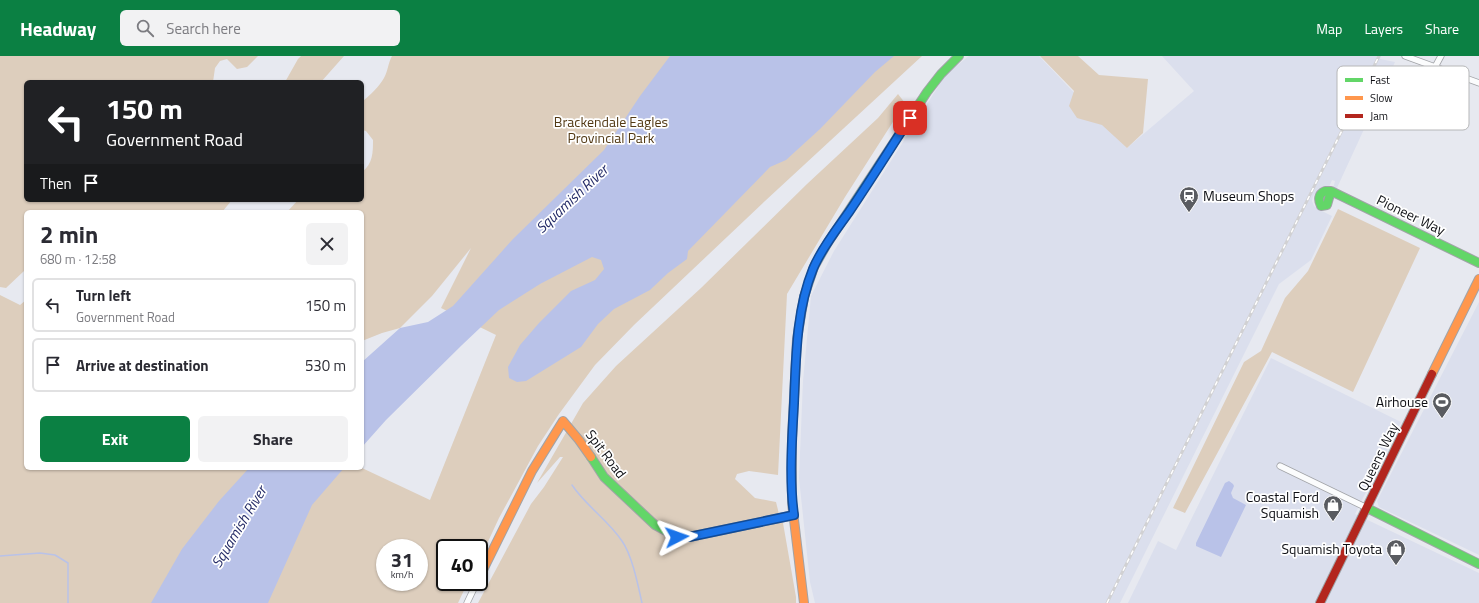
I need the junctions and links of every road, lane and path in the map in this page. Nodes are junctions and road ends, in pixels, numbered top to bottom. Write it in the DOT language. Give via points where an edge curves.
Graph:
graph roads {
  1 [pos="959,56"];
  2 [pos="1405,56"];
  3 [pos="1441,56"];
  4 [pos="1432,66"];
  5 [pos="1436,66"];
  6 [pos="1469,79"];
  7 [pos="1479,83"];
  8 [pos="1332,192"];
  9 [pos="1479,263"];
  10 [pos="1479,279"];
  11 [pos="1280,466"];
  12 [pos="1367,508"];
  13 [pos="794,515"];
  14 [pos="488,560"];
  15 [pos="1479,564"];
  16 [pos="473,591"];
  17 [pos="467,603"];
  18 [pos="804,603"];
  19 [pos="1320,603"];
  1 -- 13 [label="street" via="927,92 828,244 814,267 807,286 797,339 792,438"];
  2 -- 4 [label="street"];
  3 -- 5 [label="street"];
  6 -- 7 [label="street"];
  8 -- 9 [label="street, Pioneer Way"];
  10 -- 12 [label="street, Queens Way"];
  11 -- 12 [label="street"];
  12 -- 15 [label="street"];
  12 -- 19 [label="street, Queens Way"];
  13 -- 14 [label="street, Spit Road" via="689,537 677,537 655,525 604,477 563,421 532,471"];
  13 -- 18 [label="street"];
  16 -- 17 [label="street"];
}
